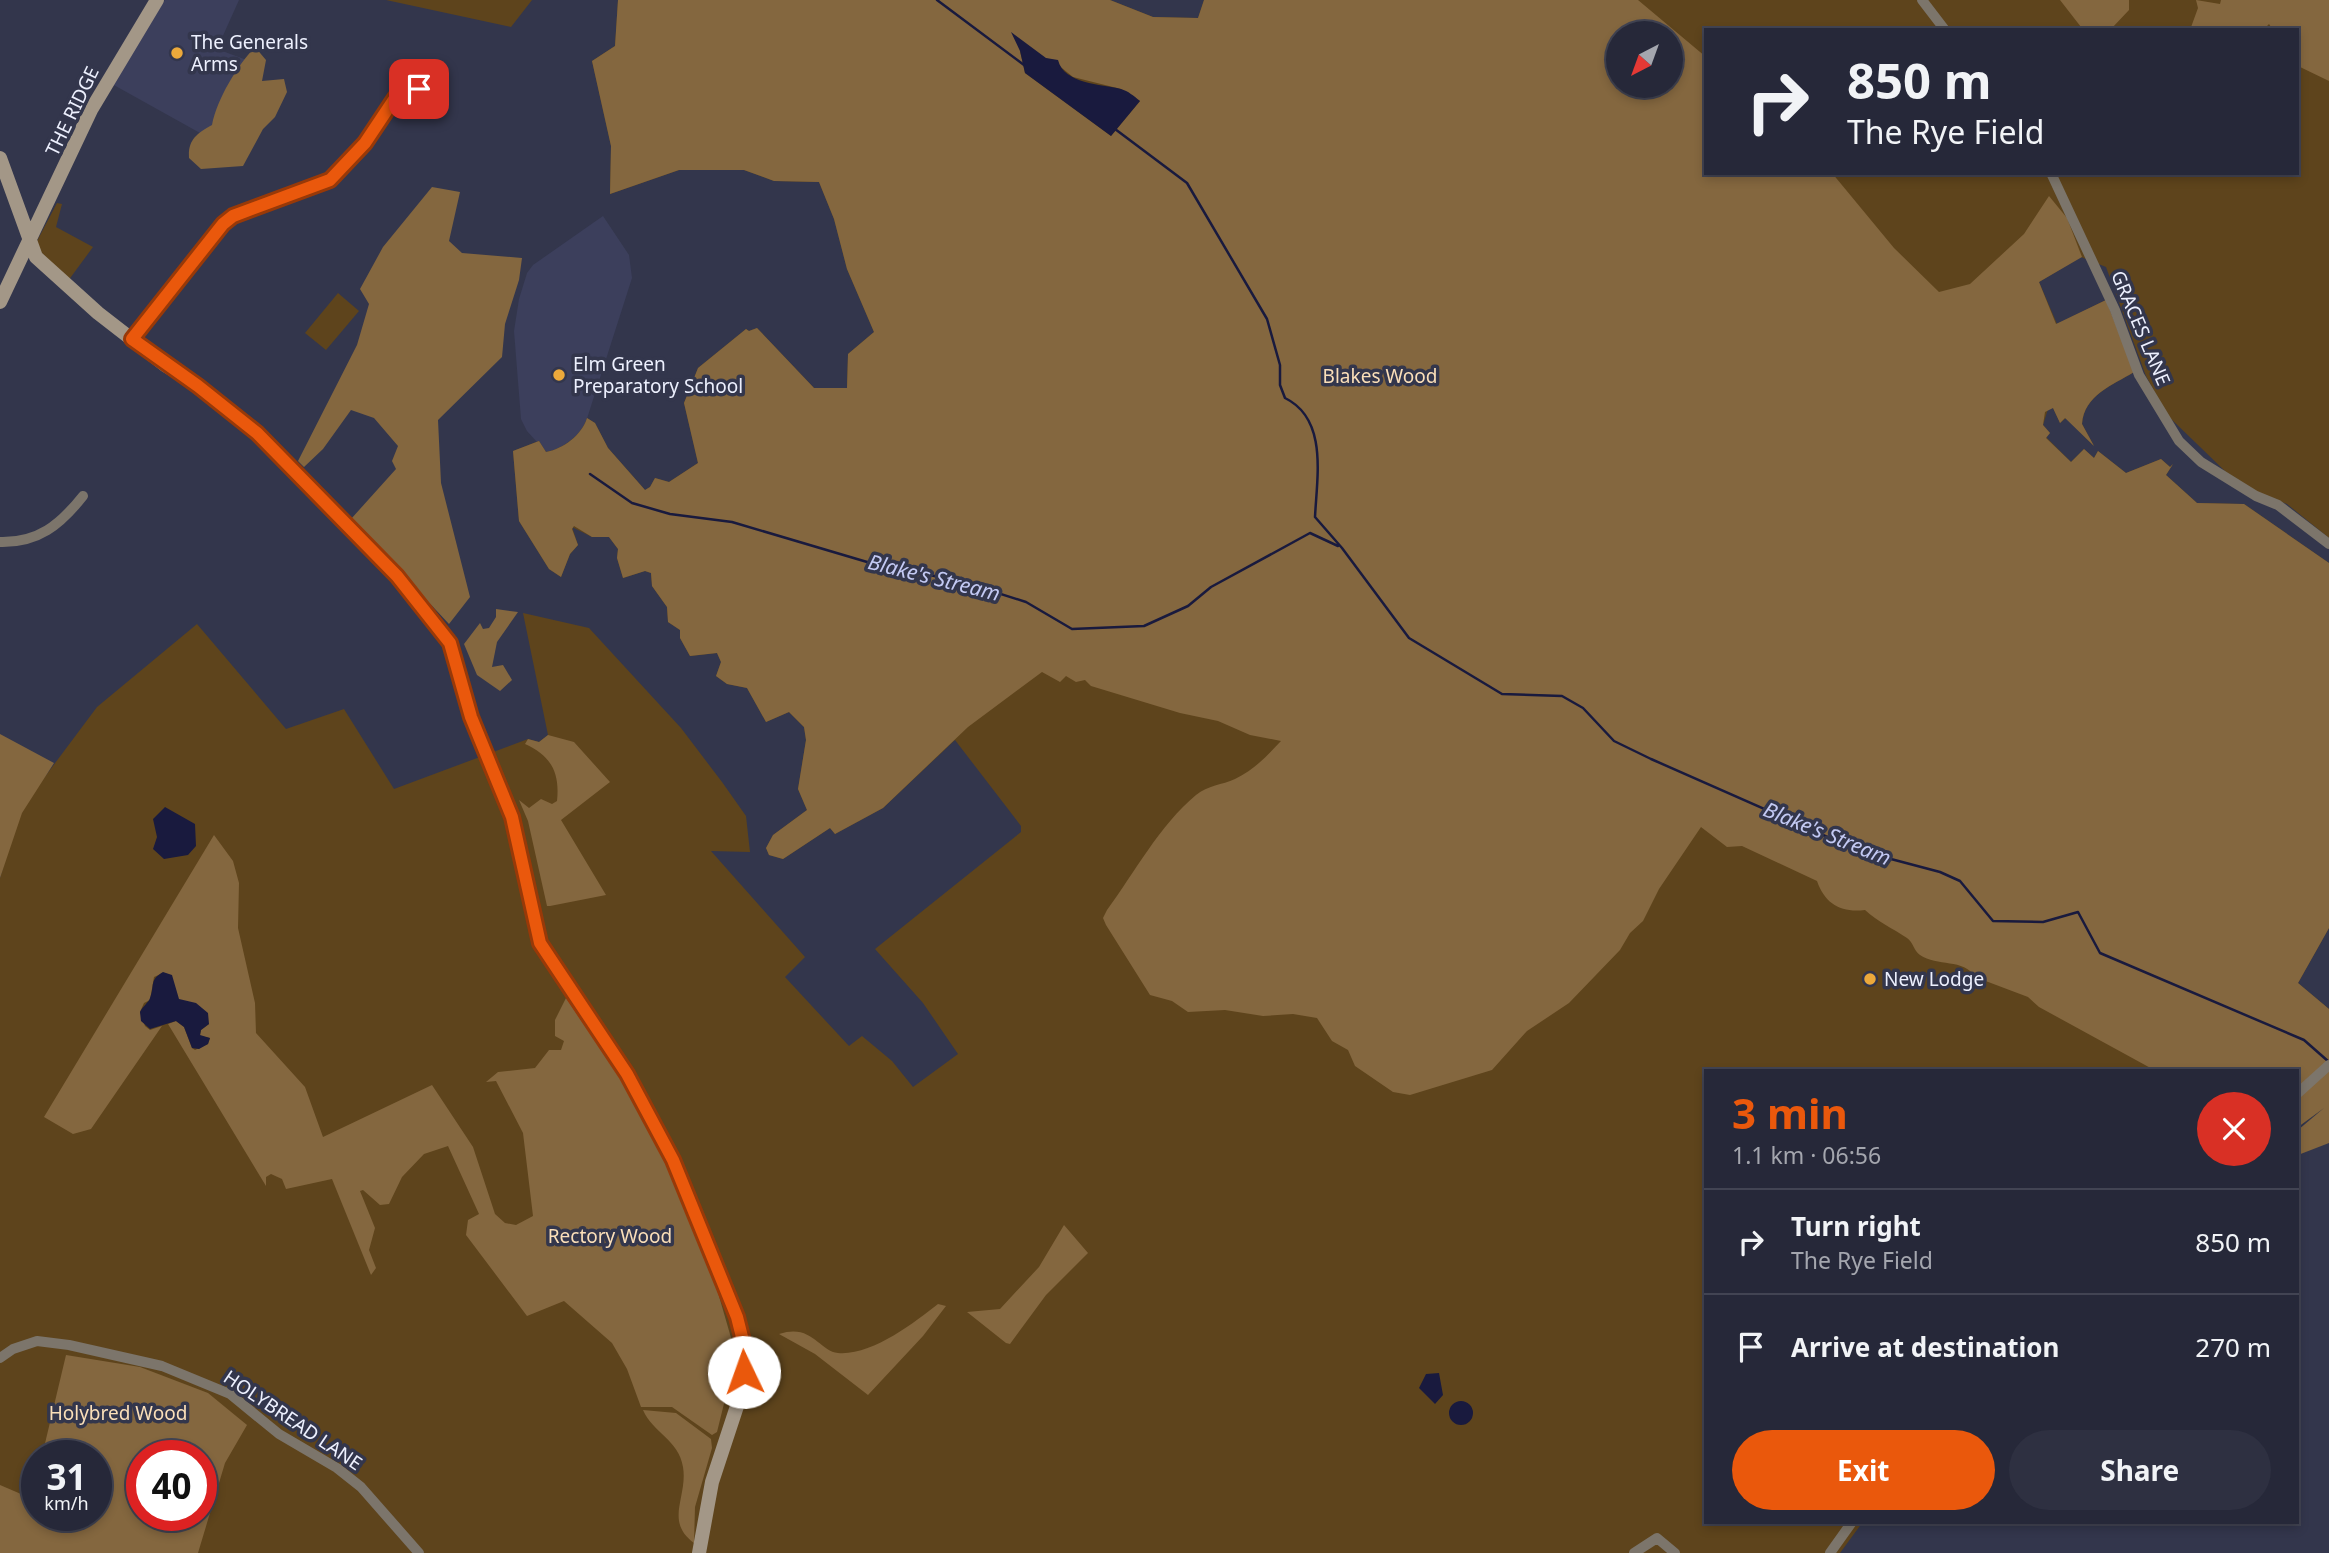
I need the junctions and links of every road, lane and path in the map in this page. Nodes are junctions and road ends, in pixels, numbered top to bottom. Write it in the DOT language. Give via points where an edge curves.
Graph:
graph roads {
  1 [pos="157,0"];
  2 [pos="1922,0"];
  3 [pos="1943,28"];
  4 [pos="436,91"];
  5 [pos="0,158"];
  6 [pos="2052,175"];
  7 [pos="22,222"];
  8 [pos="39,225"];
  9 [pos="29,244"];
  10 [pos="0,302"];
  11 [pos="132,339"];
  12 [pos="83,496"];
  13 [pos="0,542"];
  14 [pos="2329,544"];
  15 [pos="2329,1065"];
  16 [pos="2299,1092"];
  17 [pos="0,1358"];
  18 [pos="1851,1524"];
  19 [pos="419,1553"];
  20 [pos="699,1553"];
  21 [pos="1634,1553"];
  22 [pos="1675,1553"];
  23 [pos="1829,1553"];
  1 -- 8 [label="street, THE RIDGE" via="91,110"];
  2 -- 3 [label="street"];
  4 -- 11 [label="street" via="406,90 395,98 365,143 330,180 233,216 223,224"];
  5 -- 7 [label="street"];
  6 -- 14 [label="street, GRACES LANE" via="2115,310 2138,375 2179,441 2201,462 2278,505"];
  7 -- 8 [label="street"];
  7 -- 9 [label="street"];
  8 -- 9 [label="street, THE RIDGE"];
  9 -- 10 [label="street, THE RIDGE"];
  9 -- 11 [label="street" via="65,285"];
  11 -- 20 [label="street" via="257,433 397,576 450,643 471,717 512,817 540,943 627,1074 660,1136 737,1317 746,1353 742,1391 712,1482"];
  12 -- 13 [label="street" via="43,535"];
  15 -- 16 [label="street"];
  17 -- 19 [label="street, HOLYBREAD LANE" via="37,1341 69,1345 162,1366 230,1394 279,1434 361,1487"];
  18 -- 23 [label="street"];
  21 -- 22 [label="street" via="1657,1538"];
}
